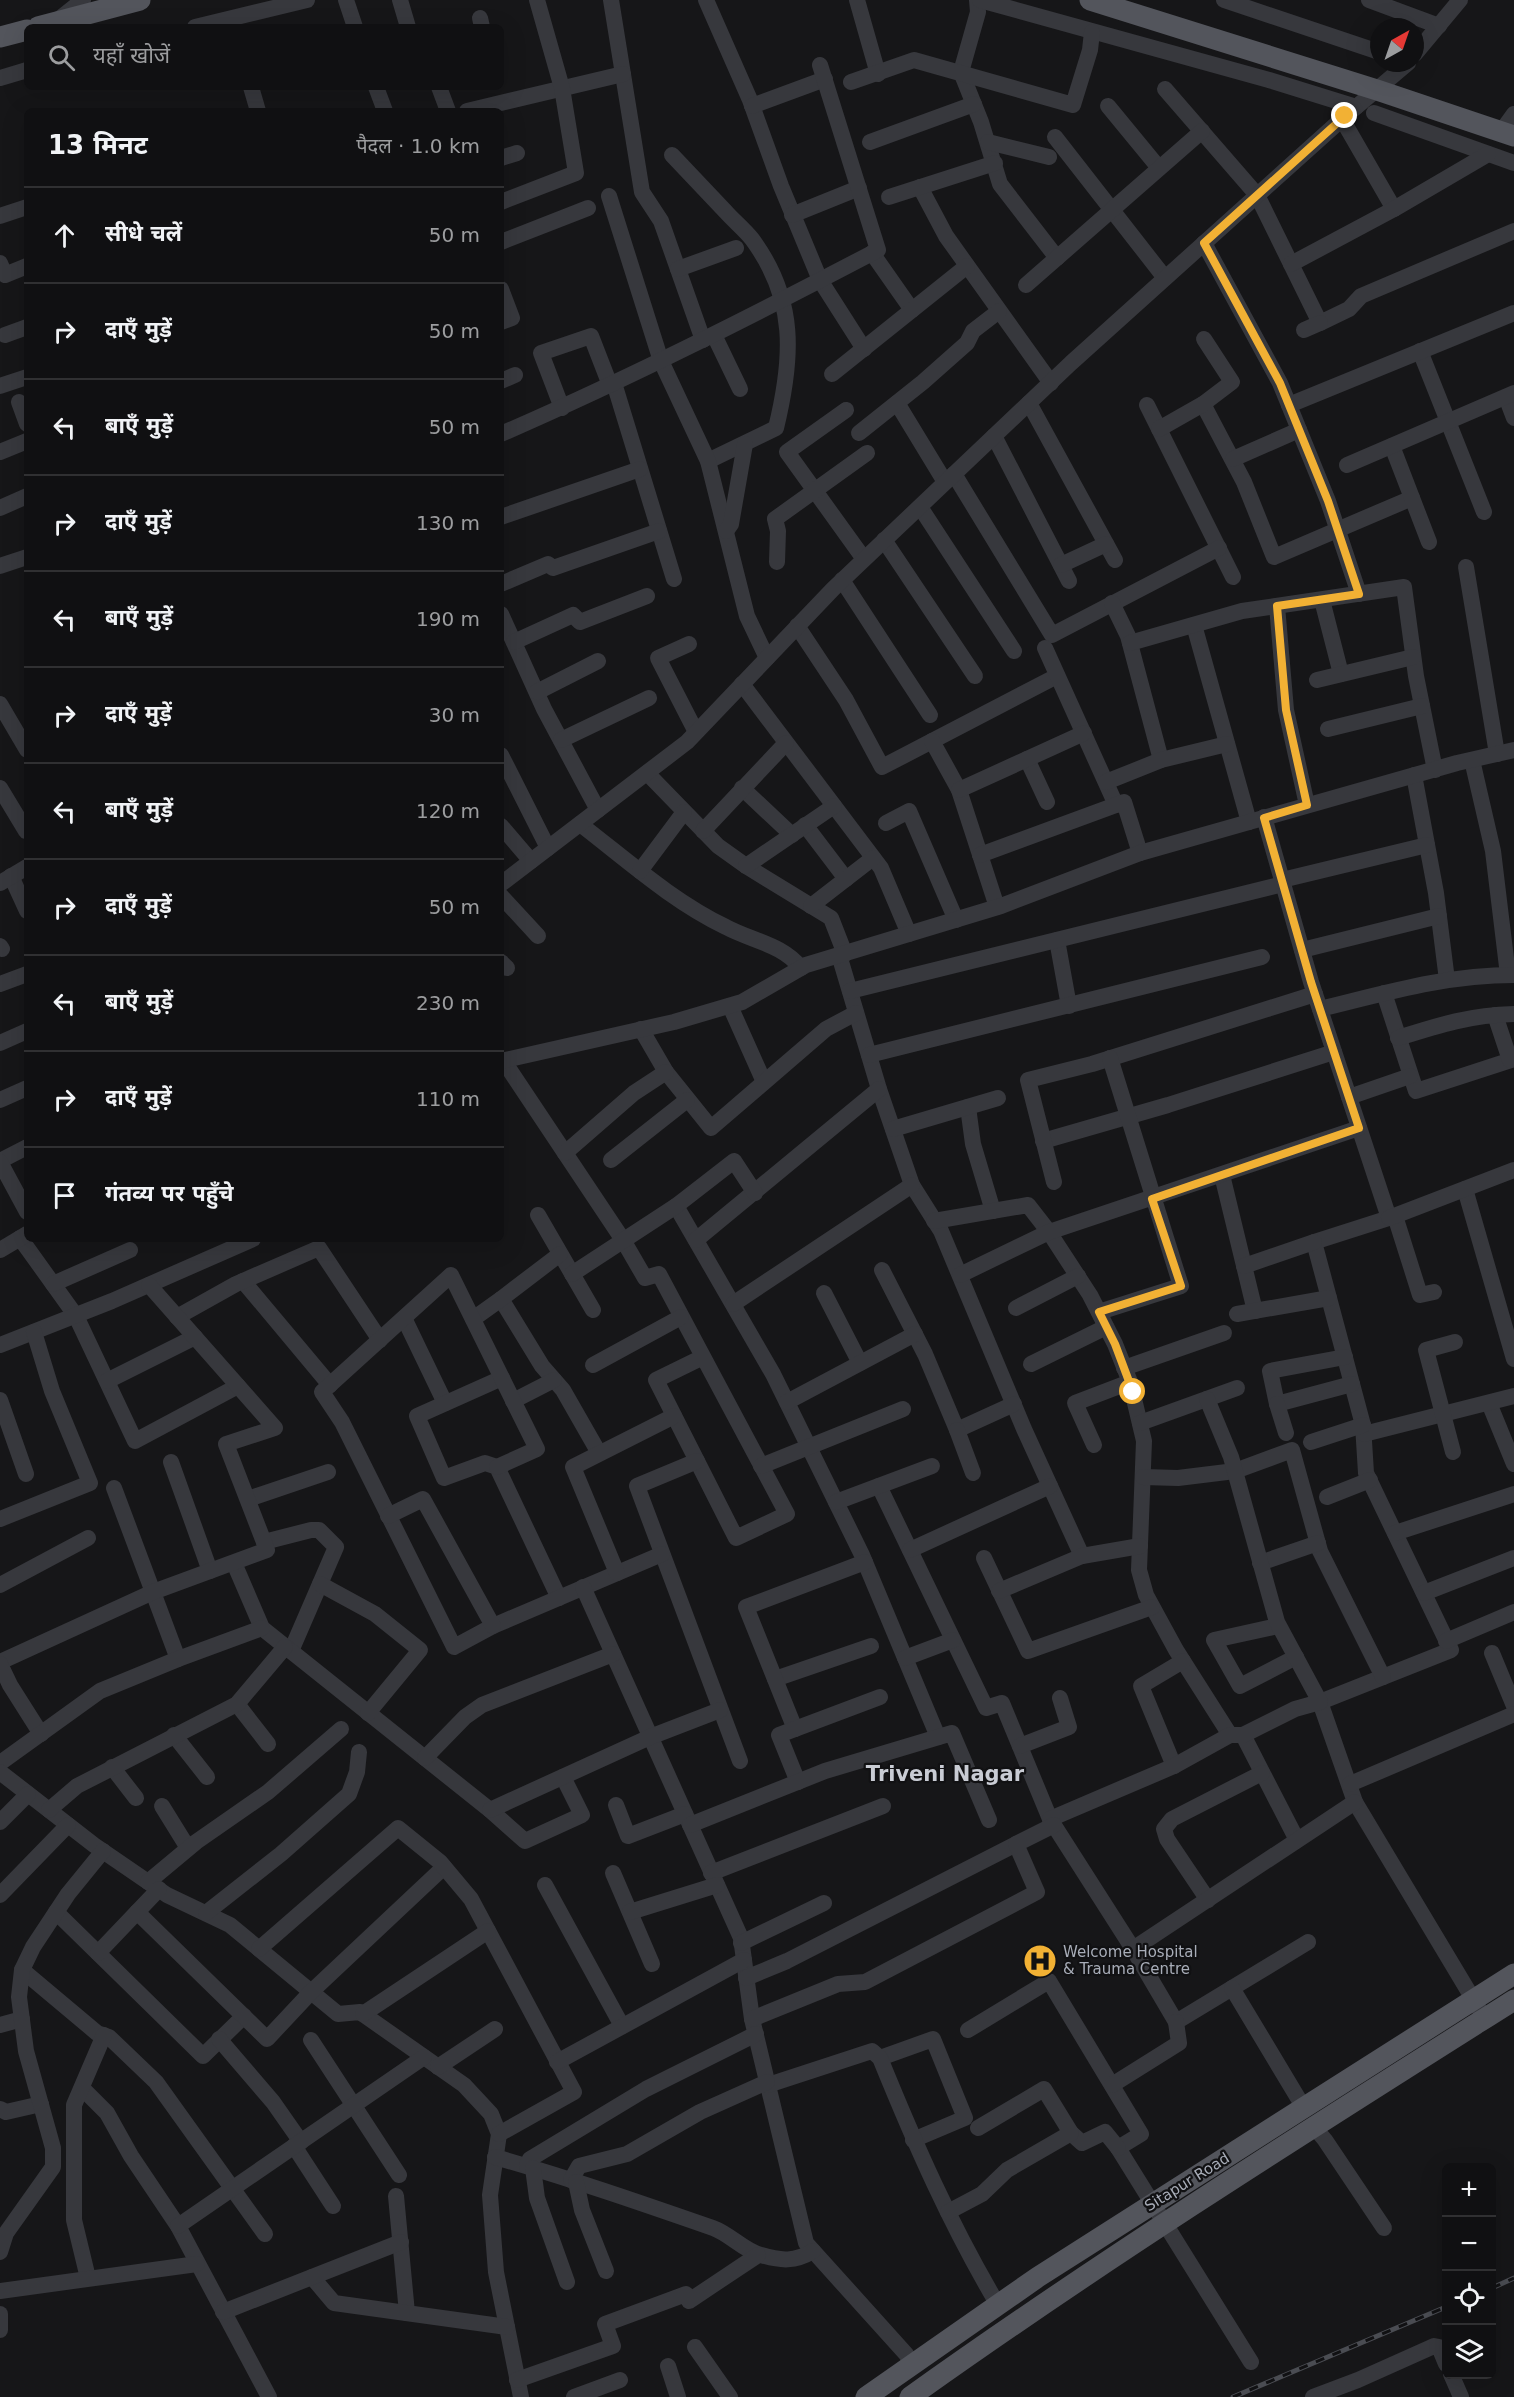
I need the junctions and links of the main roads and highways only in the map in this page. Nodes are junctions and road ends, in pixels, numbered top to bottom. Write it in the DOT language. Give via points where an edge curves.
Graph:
graph roads {
  1 [pos="140,0"];
  2 [pos="1090,0"];
  3 [pos="50,24"];
  4 [pos="24,31"];
  5 [pos="0,37"];
  6 [pos="1508,134"];
  7 [pos="1514,1974"];
  8 [pos="1514,2000"];
  9 [pos="998,2305"];
  10 [pos="988,2325"];
  11 [pos="1010,2325"];
  12 [pos="866,2397"];
  13 [pos="885,2397"];
  14 [pos="910,2397"];
  1 -- 3 [label="main road"];
  2 -- 6 [label="main road"];
  4 -- 5 [label="main road"];
  7 -- 9 [label="main road, Sitapur Road"];
  8 -- 11 [label="main road, Sitapur Road"];
  9 -- 10 [label="main road"];
  9 -- 12 [label="main road, Sitapur Road"];
  10 -- 11 [label="main road"];
  10 -- 13 [label="main road"];
  11 -- 14 [label="main road, Sitapur Road"];
}
